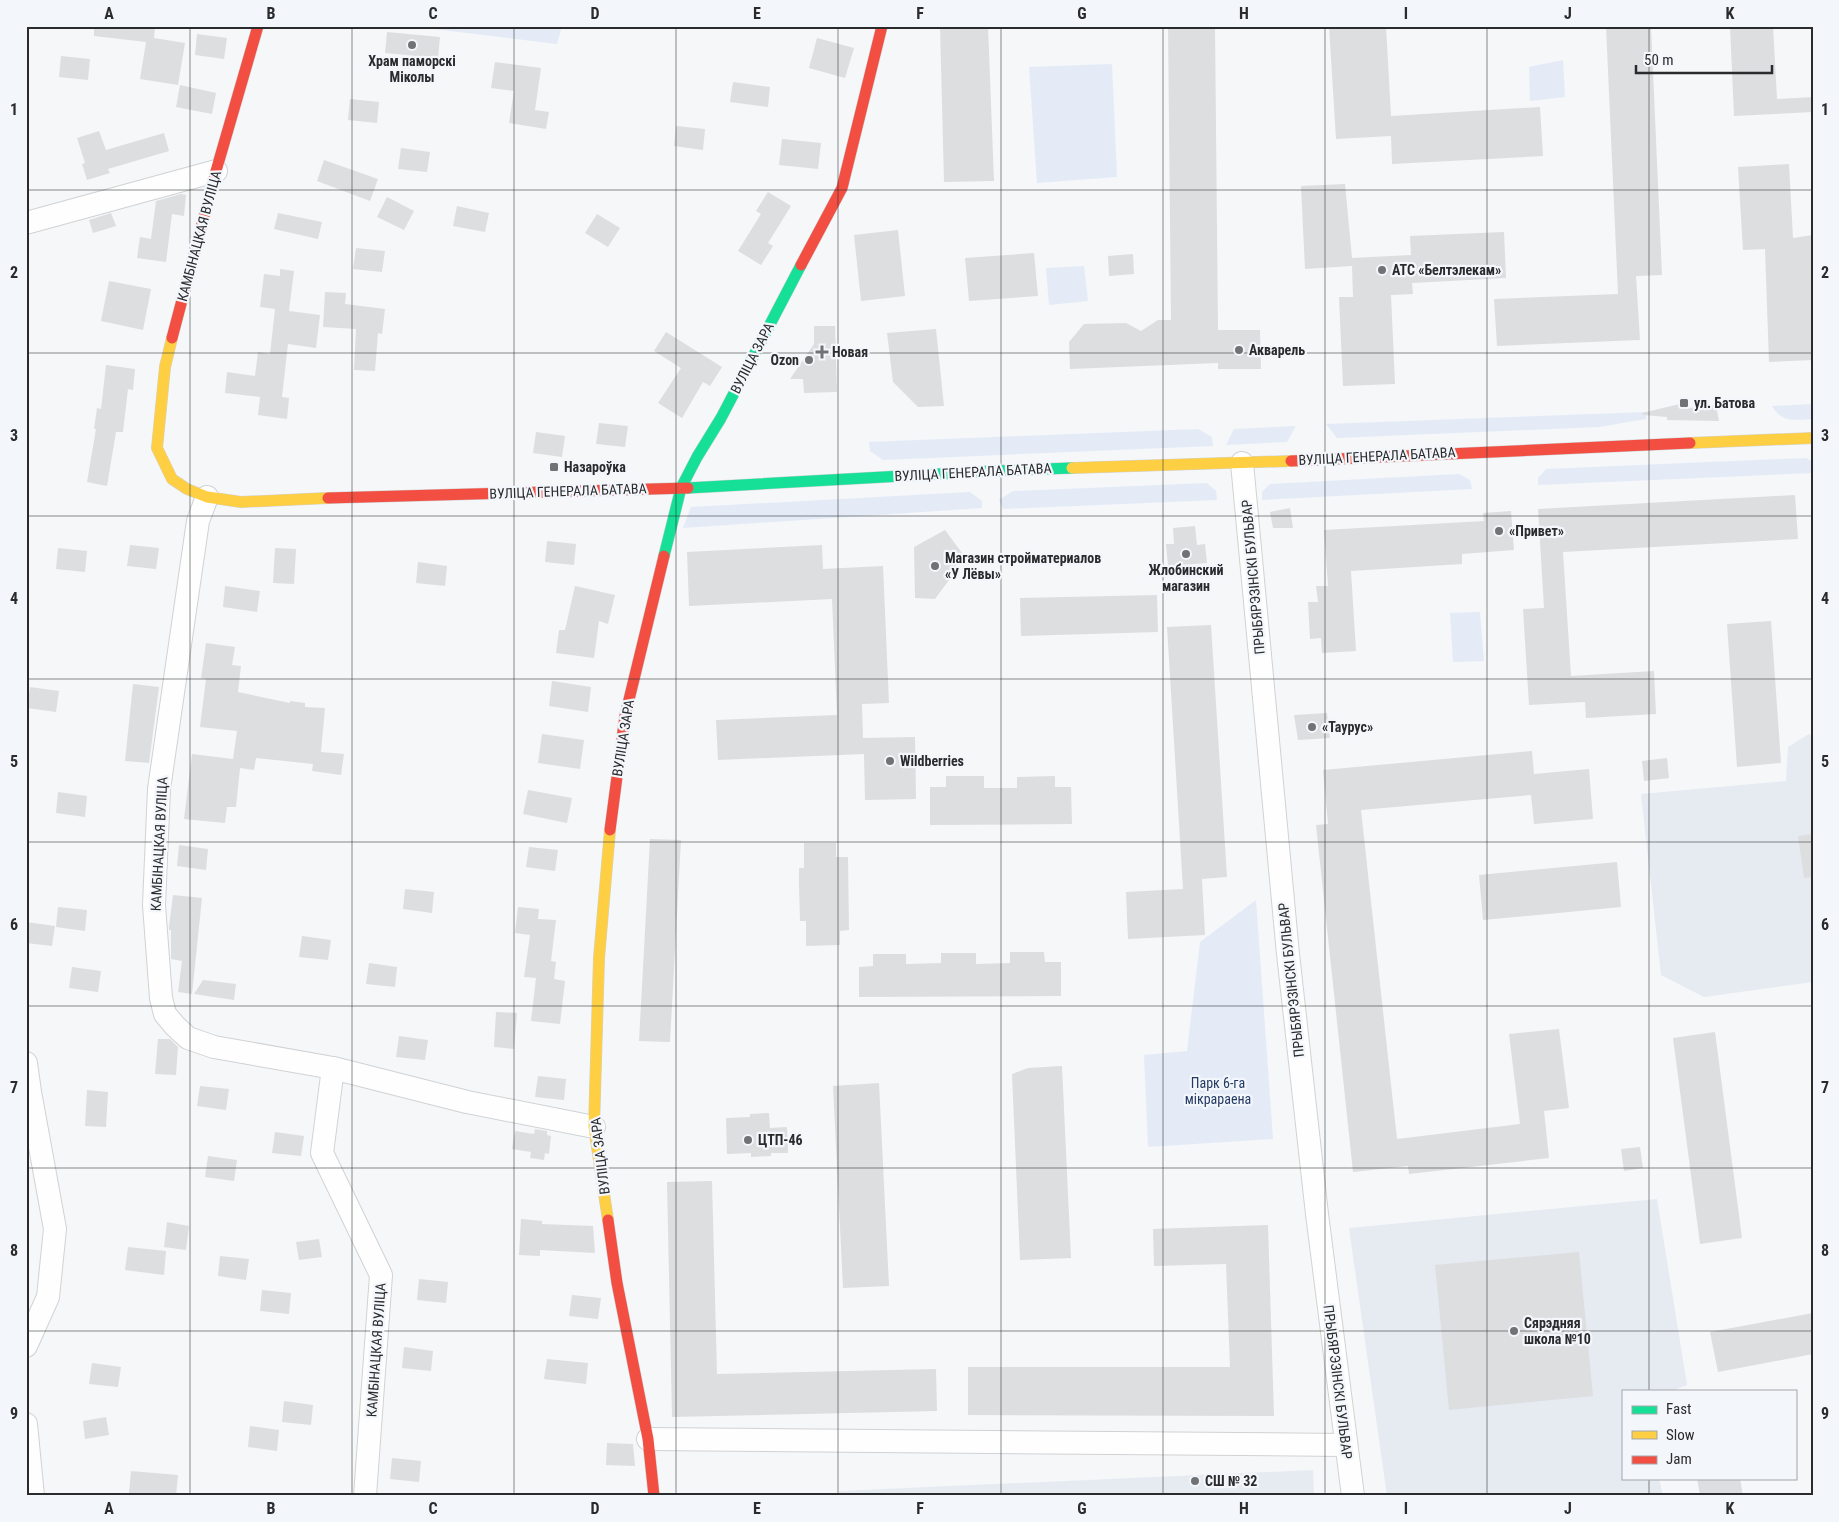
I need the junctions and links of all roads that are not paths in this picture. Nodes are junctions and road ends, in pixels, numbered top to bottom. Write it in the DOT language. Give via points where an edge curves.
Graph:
graph roads {
  1 [pos="258,26"];
  2 [pos="882,26"];
  3 [pos="216,171"];
  4 [pos="26,222"];
  5 [pos="1813,438"];
  6 [pos="157,448"];
  7 [pos="1242,463"];
  8 [pos="681,488"];
  9 [pos="207,497"];
  10 [pos="26,1063"];
  11 [pos="333,1068"];
  12 [pos="594,1127"];
  13 [pos="26,1346"];
  14 [pos="26,1424"];
  15 [pos="648,1439"];
  16 [pos="1345,1445"];
  17 [pos="33,1496"];
  18 [pos="365,1496"];
  19 [pos="654,1496"];
  20 [pos="1353,1496"];
  1 -- 3 [label="street, КАМБІНАЦКАЯ ВУЛІЦА"];
  2 -- 8 [label="street, ВУЛІЦА ЗАРА" via="842,188"];
  3 -- 4 [label="street"];
  3 -- 6 [label="street, КАМБІНАЦКАЯ ВУЛІЦА" via="165,367"];
  5 -- 7 [label="street, ВУЛІЦА ГЕНЕРАЛА БАТАВА"];
  6 -- 9 [label="street, ВУЛІЦА ГЕНЕРАЛА БАТАВА" via="172,479"];
  7 -- 8 [label="street, ВУЛІЦА ГЕНЕРАЛА БАТАВА" via="992,471"];
  7 -- 16 [label="street, ПРЫБЯРЭЗІНСКІ БУЛЬВАР" via="1288,954"];
  8 -- 9 [label="street, ВУЛІЦА ГЕНЕРАЛА БАТАВА" via="240,502"];
  8 -- 12 [label="street, ВУЛІЦА ЗАРА" via="625,716 611,816 599,958"];
  9 -- 11 [label="street, КАМБІНАЦКАЯ ВУЛІЦА" via="198,520 159,789 154,905 161,998 165,1014 188,1038 214,1047"];
  10 -- 13 [label="street" via="55,1229 48,1297"];
  11 -- 12 [label="street, КАМБІНАЦКАЯ ВУЛІЦА" via="467,1102"];
  11 -- 18 [label="street, КАМБІНАЦКАЯ ВУЛІЦА" via="322,1153 381,1275"];
  12 -- 15 [label="street, ВУЛІЦА ЗАРА" via="617,1283"];
  14 -- 17 [label="street"];
  15 -- 16 [label="street"];
  15 -- 19 [label="street, ВУЛІЦА ЗАРА"];
  16 -- 20 [label="street, ПРЫБЯРЭЗІНСКІ БУЛЬВАР"];
}
